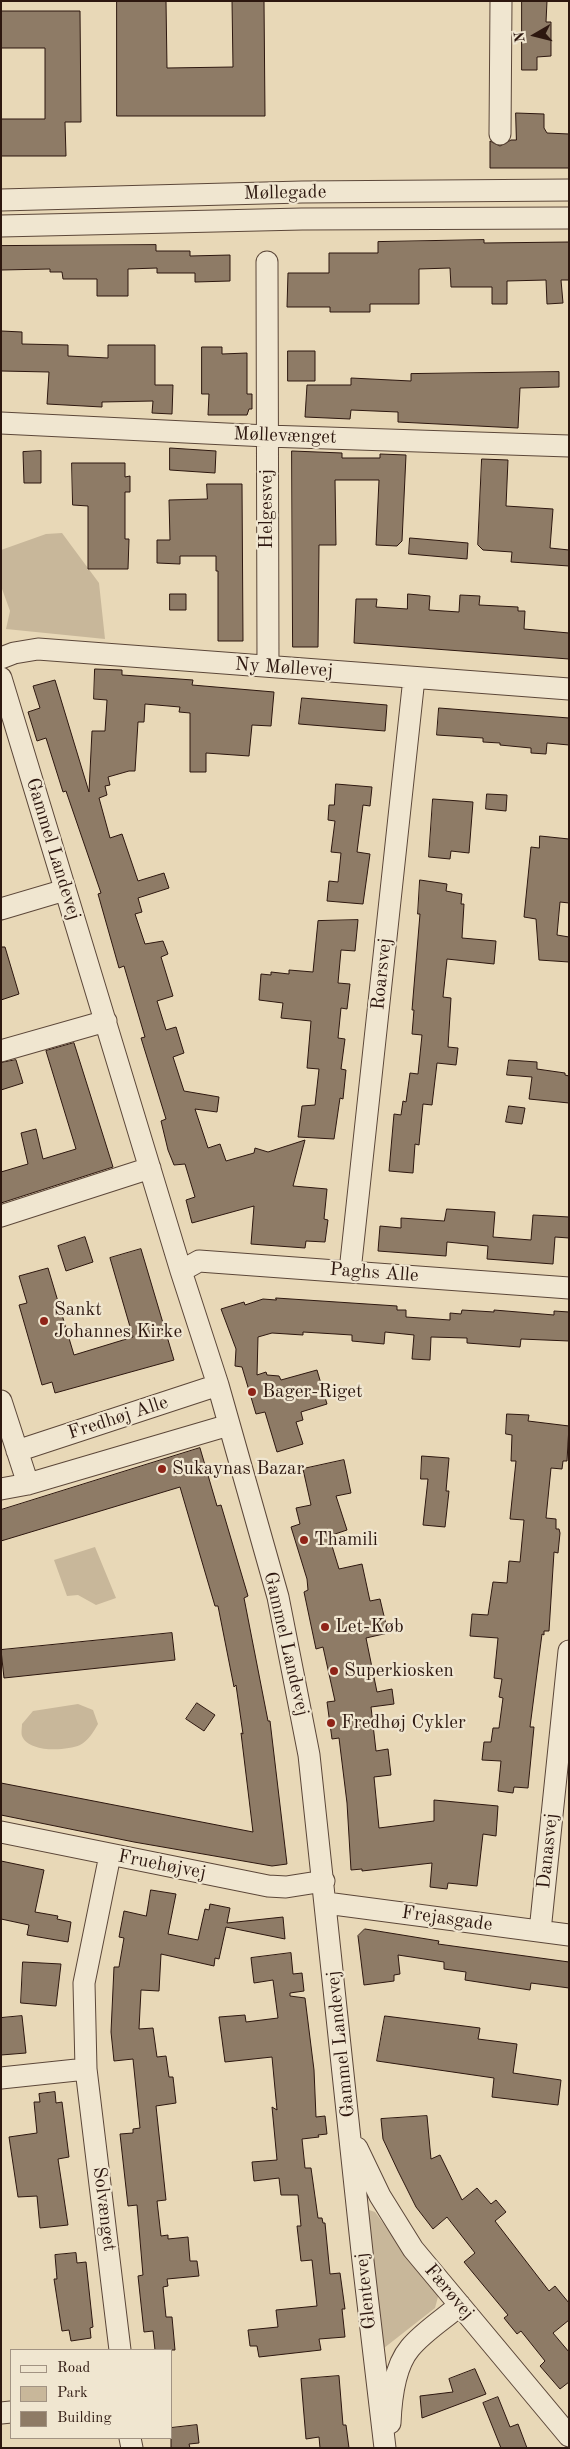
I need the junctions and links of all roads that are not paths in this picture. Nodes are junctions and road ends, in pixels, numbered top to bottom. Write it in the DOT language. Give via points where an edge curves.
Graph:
graph roads {
  1 [pos="501,1"];
  2 [pos="500,134"];
  3 [pos="569,190"];
  4 [pos="1,200"];
  5 [pos="569,218"];
  6 [pos="1,226"];
  7 [pos="267,262"];
  8 [pos="1,423"];
  9 [pos="267,436"];
  10 [pos="569,446"];
  11 [pos="1,658"];
  12 [pos="268,666"];
  13 [pos="1,678"];
  14 [pos="414,678"];
  15 [pos="569,690"];
  16 [pos="65,890"];
  17 [pos="1,909"];
  18 [pos="106,1021"];
  19 [pos="1,1051"];
  20 [pos="150,1168"];
  21 [pos="1,1216"];
  22 [pos="181,1271"];
  23 [pos="350,1271"];
  24 [pos="569,1288"];
  25 [pos="218,1385"];
  26 [pos="1,1401"];
  27 [pos="228,1425"];
  28 [pos="17,1451"];
  29 [pos="28,1484"];
  30 [pos="1,1489"];
  31 [pos="569,1651"];
  32 [pos="1,1832"];
  33 [pos="110,1855"];
  34 [pos="324,1881"];
  35 [pos="326,1903"];
  36 [pos="540,1931"];
  37 [pos="569,1935"];
  38 [pos="86,2069"];
  39 [pos="1,2078"];
  40 [pos="350,2134"];
  41 [pos="460,2305"];
  42 [pos="120,2349"];
  43 [pos="569,2436"];
  44 [pos="387,2448"];
  1 -- 2 [label="street"];
  3 -- 4 [label="street, Møllegade" via="302,192"];
  5 -- 6 [label="street, Møllegade" via="302,219"];
  7 -- 9 [label="street, Helgesvej"];
  8 -- 9 [label="street, Møllevænget"];
  9 -- 10 [label="street, Møllevænget"];
  9 -- 12 [label="street, Helgesvej"];
  11 -- 12 [label="street, Ny Møllevej" via="38,649"];
  12 -- 14 [label="street, Ny Møllevej"];
  13 -- 16 [label="street, Gammel Landevej"];
  14 -- 15 [label="street, Ny Møllevej"];
  14 -- 23 [label="street, Roarsvej"];
  16 -- 17 [label="street"];
  16 -- 18 [label="street, Gammel Landevej"];
  18 -- 19 [label="street"];
  18 -- 20 [label="street, Gammel Landevej"];
  20 -- 21 [label="street"];
  20 -- 22 [label="street, Gammel Landevej"];
  22 -- 23 [label="street, Paghs Alle" via="199,1261"];
  22 -- 25 [label="street, Gammel Landevej"];
  23 -- 24 [label="street, Paghs Alle"];
  25 -- 27 [label="street, Gammel Landevej"];
  25 -- 28 [label="street, Fredhøj Alle"];
  26 -- 28 [label="street"];
  27 -- 29 [label="street, Fredhøj Alle"];
  27 -- 34 [label="street, Gammel Landevej" via="279,1606 305,1727"];
  28 -- 29 [label="street"];
  29 -- 30 [label="street, Fredhøj Alle"];
  31 -- 36 [label="street, Danasvej"];
  32 -- 33 [label="street, Fruehøjvej"];
  33 -- 34 [label="street, Fruehøjvej" via="268,1886 286,1887"];
  33 -- 38 [label="street, Solvænget" via="84,1983"];
  34 -- 35 [label="street, Gammel Landevej"];
  35 -- 36 [label="street, Frejasgade"];
  35 -- 40 [label="street, Gammel Landevej"];
  36 -- 37 [label="street, Frejasgade"];
  38 -- 39 [label="street"];
  38 -- 42 [label="street, Solvænget"];
  40 -- 41 [label="street, Færøvej" via="380,2196 412,2249"];
  40 -- 44 [label="street, Glentevej" via="371,2337"];
  41 -- 43 [label="street, Færøvej"];
  41 -- 44 [label="street, Glentevej" via="409,2349 402,2362 390,2401"];
}
